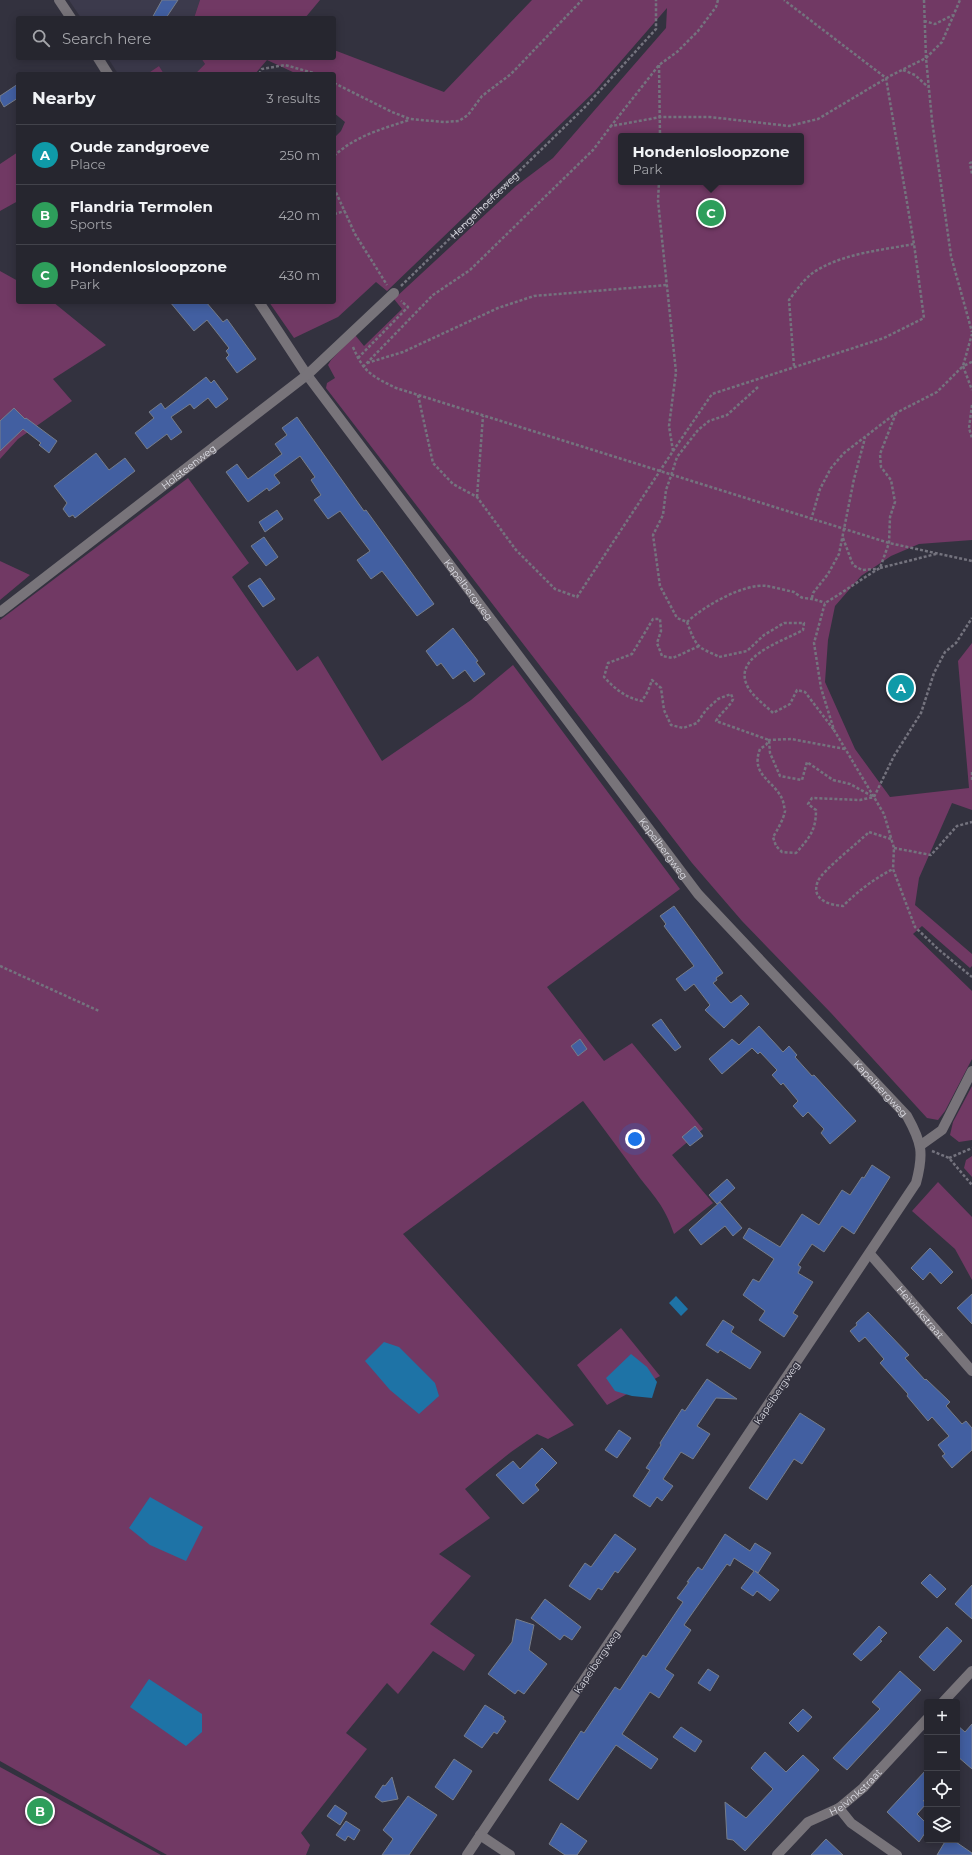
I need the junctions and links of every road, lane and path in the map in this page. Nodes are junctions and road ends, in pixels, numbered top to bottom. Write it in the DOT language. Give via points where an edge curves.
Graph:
graph roads {
  1 [pos="59,0"];
  2 [pos="582,0"];
  3 [pos="656,0"];
  4 [pos="718,0"];
  5 [pos="784,0"];
  6 [pos="924,0"];
  7 [pos="960,0"];
  8 [pos="953,15"];
  9 [pos="70,16"];
  10 [pos="924,21"];
  11 [pos="926,58"];
  12 [pos="99,60"];
  13 [pos="659,65"];
  14 [pos="902,70"];
  15 [pos="107,72"];
  16 [pos="260,72"];
  17 [pos="311,72"];
  18 [pos="886,78"];
  19 [pos="336,84"];
  20 [pos="929,87"];
  21 [pos="661,117"];
  22 [pos="410,120"];
  23 [pos="611,126"];
  24 [pos="660,133"];
  25 [pos="336,154"];
  26 [pos="972,162"];
  27 [pos="972,174"];
  28 [pos="659,185"];
  29 [pos="336,192"];
  30 [pos="345,211"];
  31 [pos="336,213"];
  32 [pos="914,244"];
  33 [pos="667,286"];
  34 [pos="394,293"];
  35 [pos="260,304"];
  36 [pos="972,333"];
  37 [pos="972,362"];
  38 [pos="367,363"];
  39 [pos="794,366"];
  40 [pos="963,366"];
  41 [pos="363,367"];
  42 [pos="307,375"];
  43 [pos="758,387"];
  44 [pos="972,390"];
  45 [pos="418,395"];
  46 [pos="972,405"];
  47 [pos="896,413"];
  48 [pos="483,416"];
  49 [pos="865,438"];
  50 [pos="972,438"];
  51 [pos="673,451"];
  52 [pos="660,472"];
  53 [pos="671,476"];
  54 [pos="477,498"];
  55 [pos="811,520"];
  56 [pos="845,530"];
  57 [pos="843,538"];
  58 [pos="888,543"];
  59 [pos="938,554"];
  60 [pos="972,560"];
  61 [pos="880,568"];
  62 [pos="812,598"];
  63 [pos="825,602"];
  64 [pos="0,612"];
  65 [pos="972,618"];
  66 [pos="688,622"];
  67 [pos="699,646"];
  68 [pos="834,730"];
  69 [pos="769,740"];
  70 [pos="845,749"];
  71 [pos="972,772"];
  72 [pos="972,780"];
  73 [pos="874,797"];
  74 [pos="972,822"];
  75 [pos="891,839"];
  76 [pos="894,848"];
  77 [pos="893,869"];
  78 [pos="0,966"];
  79 [pos="972,977"];
  80 [pos="99,1011"];
  81 [pos="972,1071"];
  82 [pos="920,1146"];
  83 [pos="972,1148"];
  84 [pos="949,1158"];
  85 [pos="972,1185"];
  86 [pos="870,1254"];
  87 [pos="972,1371"];
  88 [pos="972,1671"];
  89 [pos="946,1699"];
  90 [pos="924,1722"];
  91 [pos="839,1808"];
  92 [pos="480,1835"];
  93 [pos="467,1855"];
  94 [pos="510,1855"];
  95 [pos="777,1855"];
  96 [pos="897,1855"];
  1 -- 9 [label="street"];
  2 -- 22 [label="path" via="511,74 482,96 468,115 459,120 444,122"];
  3 -- 34 [label="path, Hengelhoefseweg" via="656,29 574,118"];
  4 -- 13 [label="path" via="716,7 698,31"];
  5 -- 18 [label="path"];
  6 -- 10 [label="path"];
  7 -- 8 [label="path"];
  8 -- 10 [label="path" via="935,24"];
  8 -- 11 [label="path" via="942,42"];
  10 -- 11 [label="path"];
  11 -- 14 [label="path"];
  11 -- 20 [label="path"];
  12 -- 15 [label="street"];
  13 -- 21 [label="path"];
  13 -- 23 [label="path"];
  14 -- 18 [label="path"];
  14 -- 20 [label="path" via="915,74"];
  16 -- 17 [label="path" via="262,69 285,64"];
  18 -- 21 [label="path" via="818,119 789,126 710,117"];
  18 -- 32 [label="path"];
  19 -- 22 [label="path"];
  20 -- 36 [label="path" via="951,256"];
  21 -- 23 [label="path"];
  21 -- 24 [label="path"];
  22 -- 25 [label="path" via="368,133"];
  23 -- 38 [label="path" via="593,150 470,270 433,294"];
  26 -- 27 [label="path"];
  28 -- 33 [label="path" via="658,201"];
  29 -- 30 [label="path"];
  30 -- 31 [label="path"];
  30 -- 34 [label="path" via="355,234"];
  32 -- 39 [label="path" via="857,254 818,269 804,280 789,300"];
  32 -- 39 [label="path" via="924,318 884,338"];
  33 -- 38 [label="path" via="534,296 498,308 403,352"];
  33 -- 51 [label="path" via="676,372 669,426"];
  34 -- 41 [label="path" via="408,307 358,358"];
  34 -- 42 [label="street"];
  35 -- 42 [label="street"];
  36 -- 40 [label="path"];
  37 -- 40 [label="path"];
  38 -- 41 [label="path"];
  39 -- 51 [label="path" via="712,394"];
  40 -- 44 [label="path"];
  40 -- 47 [label="path" via="937,392"];
  41 -- 45 [label="path" via="371,375 396,388"];
  42 -- 64 [label="street, Holsteenweg"];
  42 -- 82 [label="street, Kapelbergweg" via="698,894 907,1116"];
  43 -- 53 [label="path" via="727,415 709,421 698,430 677,457"];
  45 -- 48 [label="path"];
  45 -- 54 [label="path" via="433,463 453,484"];
  46 -- 50 [label="path" via="969,428"];
  47 -- 49 [label="path"];
  47 -- 58 [label="path" via="880,454 881,467 891,480 895,502 890,517"];
  48 -- 52 [label="path"];
  48 -- 54 [label="path"];
  49 -- 55 [label="path" via="844,453 831,468 820,489"];
  49 -- 56 [label="path" via="854,479"];
  51 -- 52 [label="path"];
  52 -- 53 [label="path"];
  52 -- 54 [label="path" via="576,597 555,589 516,550"];
  53 -- 55 [label="path"];
  53 -- 66 [label="path" via="666,490 663,515 653,534 660,586 677,618"];
  55 -- 56 [label="path"];
  56 -- 57 [label="path"];
  56 -- 58 [label="path"];
  57 -- 61 [label="path" via="853,565 862,570"];
  57 -- 62 [label="path" via="835,564"];
  58 -- 59 [label="path"];
  58 -- 61 [label="path"];
  59 -- 60 [label="path"];
  59 -- 61 [label="path"];
  61 -- 63 [label="path"];
  62 -- 63 [label="path"];
  62 -- 66 [label="path" via="803,598 792,592 768,586 753,587 715,601"];
  63 -- 68 [label="path" via="814,643 821,688"];
  65 -- 73 [label="path" via="956,643 945,652 934,673 921,713 894,756"];
  66 -- 67 [label="path"];
  67 -- 68 [label="path" via="719,657 731,656 747,651 784,622 804,623 803,630 758,653 746,664 744,674 749,688 773,713 790,704 797,690 805,692"];
  67 -- 69 [label="path" via="674,658 662,656 657,643 661,631 660,619 653,619 632,654 608,663 604,677 618,691 642,701 652,680 661,688 664,710 671,726 683,728 697,723 718,699 731,694 731,705 722,710 716,722"];
  68 -- 70 [label="path"];
  69 -- 70 [label="path" via="791,739"];
  69 -- 73 [label="path" via="770,753 780,776 802,780 807,762 833,780 850,784"];
  69 -- 73 [label="path" via="760,748 756,761 758,769 783,800 785,811 773,837 776,846 782,852 796,853 810,837 816,822 816,810 808,804 812,798 860,800"];
  70 -- 73 [label="path"];
  71 -- 72 [label="path"];
  73 -- 75 [label="path" via="884,814"];
  74 -- 76 [label="path" via="957,826 931,855"];
  75 -- 76 [label="path"];
  75 -- 77 [label="path" via="869,832 818,881 817,891 820,899 829,905 844,906 874,879"];
  76 -- 77 [label="path"];
  77 -- 79 [label="path" via="915,927"];
  78 -- 80 [label="path"];
  81 -- 82 [label="street" via="942,1130"];
  82 -- 84 [label="path"];
  82 -- 86 [label="street, Kapelbergweg" via="922,1162 916,1183"];
  83 -- 84 [label="path"];
  84 -- 85 [label="path"];
  86 -- 87 [label="street, Heivinkstraat"];
  86 -- 92 [label="street, Kapelbergweg"];
  88 -- 89 [label="street"];
  90 -- 91 [label="street, Heivinkstraat" via="863,1788"];
  91 -- 95 [label="street, Heivinkstraat" via="808,1822"];
  91 -- 96 [label="street" via="850,1823"];
  92 -- 93 [label="street, Kapelbergweg"];
  92 -- 94 [label="street"];
}
